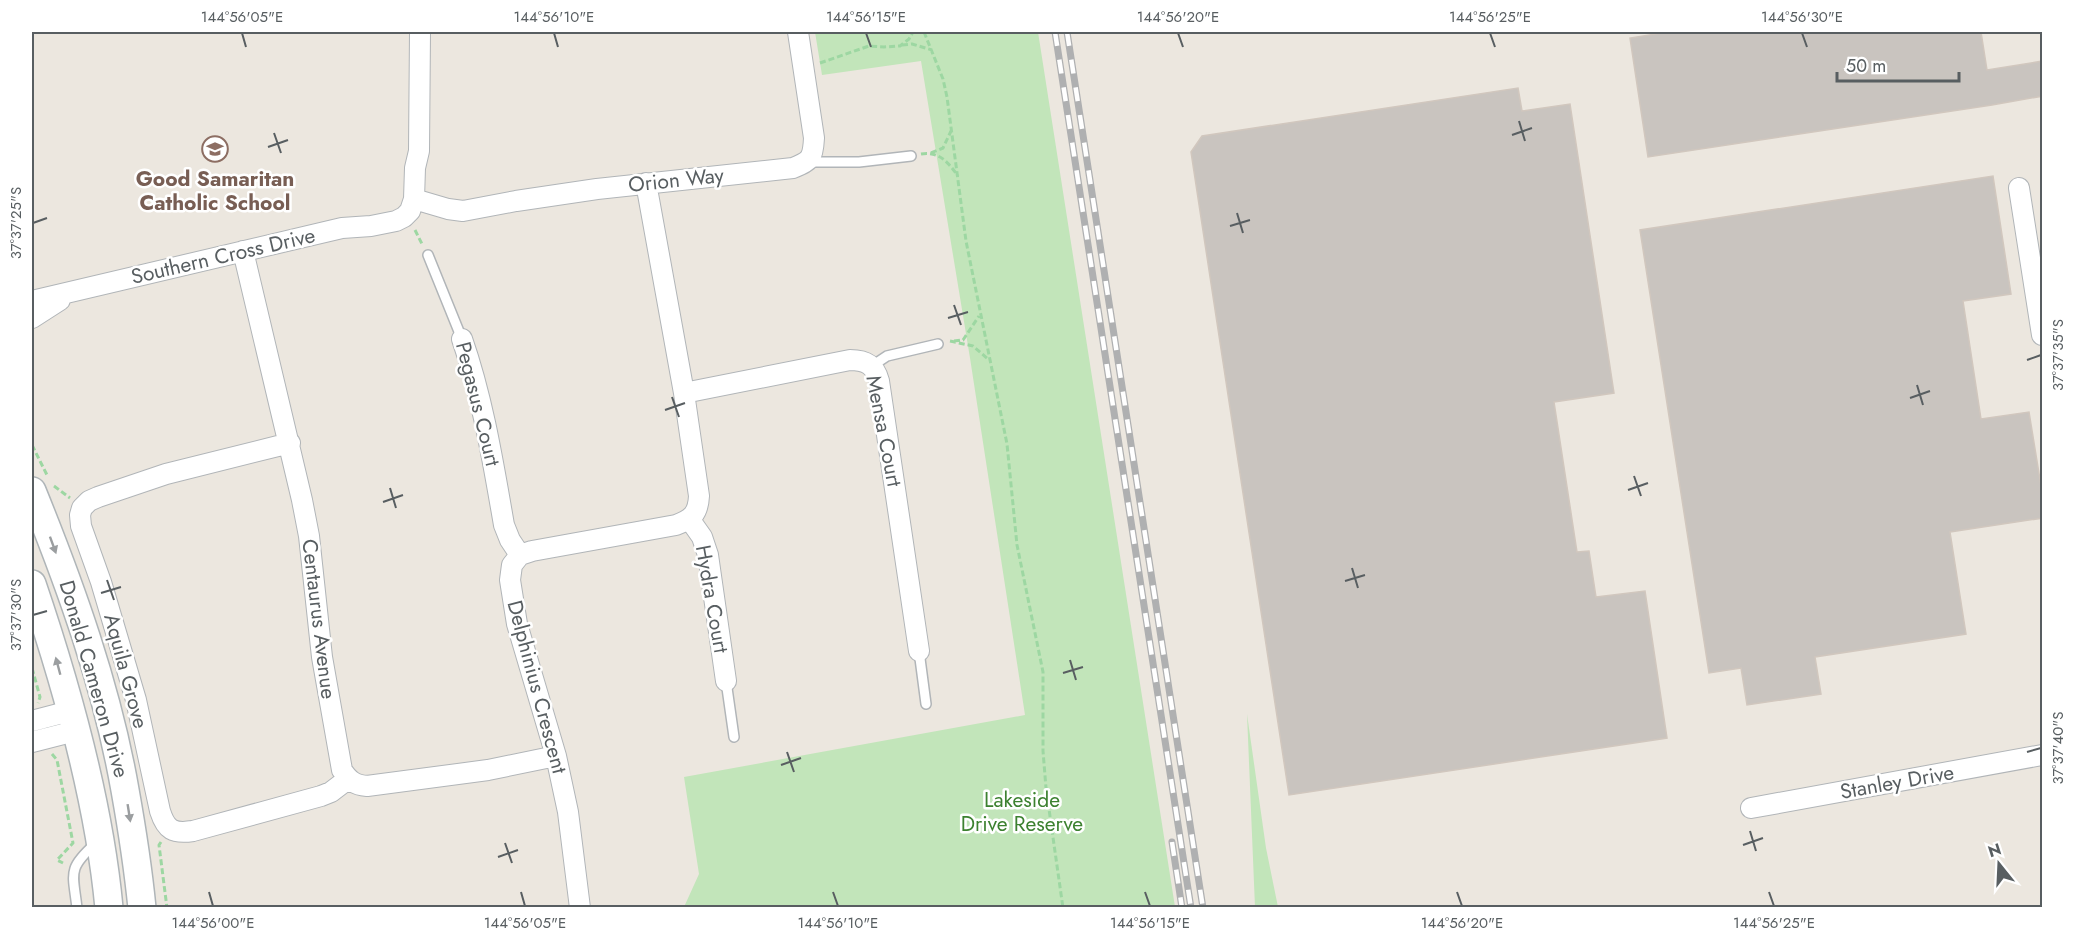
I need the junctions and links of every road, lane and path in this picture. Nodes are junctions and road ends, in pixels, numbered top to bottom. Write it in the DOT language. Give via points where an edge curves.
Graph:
graph roads {
  1 [pos="420,32"];
  2 [pos="798,32"];
  3 [pos="913,32"];
  4 [pos="924,32"];
  5 [pos="900,46"];
  6 [pos="932,50"];
  7 [pos="804,69"];
  8 [pos="952,129"];
  9 [pos="931,153"];
  10 [pos="911,156"];
  11 [pos="808,162"];
  12 [pos="959,178"];
  13 [pos="646,183"];
  14 [pos="2019,188"];
  15 [pos="420,201"];
  16 [pos="371,226"];
  17 [pos="414,226"];
  18 [pos="243,251"];
  19 [pos="428,255"];
  20 [pos="76,291"];
  21 [pos="32,301"];
  22 [pos="980,315"];
  23 [pos="32,318"];
  24 [pos="2043,335"];
  25 [pos="462,339"];
  26 [pos="938,344"];
  27 [pos="990,361"];
  28 [pos="872,366"];
  29 [pos="684,393"];
  30 [pos="290,443"];
  31 [pos="32,445"];
  32 [pos="43,488"];
  33 [pos="690,520"];
  34 [pos="520,555"];
  35 [pos="32,584"];
  36 [pos="918,651"];
  37 [pos="32,668"];
  38 [pos="726,681"];
  39 [pos="926,704"];
  40 [pos="107,712"];
  41 [pos="34,714"];
  42 [pos="73,721"];
  43 [pos="734,737"];
  44 [pos="38,747"];
  45 [pos="2043,755"];
  46 [pos="556,756"];
  47 [pos="348,779"];
  48 [pos="1750,808"];
  49 [pos="99,841"];
  50 [pos="159,845"];
  51 [pos="74,867"];
  52 [pos="77,908"];
  53 [pos="109,908"];
  54 [pos="142,908"];
  55 [pos="167,908"];
  56 [pos="580,908"];
  57 [pos="1063,908"];
  1 -- 15 [label="street" via="415,168"];
  2 -- 7 [label="street"];
  3 -- 5 [label="path"];
  4 -- 6 [label="path"];
  5 -- 6 [label="path" via="912,44"];
  5 -- 7 [label="path" via="869,45"];
  6 -- 8 [label="path" via="943,79"];
  7 -- 11 [label="street" via="814,138"];
  8 -- 9 [label="path" via="943,148"];
  8 -- 12 [label="path"];
  9 -- 10 [label="path"];
  9 -- 12 [label="path" via="948,162"];
  10 -- 11 [label="lane"];
  11 -- 13 [label="street, Orion Way" via="793,168"];
  12 -- 22 [label="path"];
  13 -- 15 [label="street, Orion Way" via="463,211"];
  13 -- 29 [label="street"];
  14 -- 24 [label="street"];
  15 -- 16 [label="street, Southern Cross Drive" via="404,217"];
  15 -- 17 [label="street" via="422,216"];
  16 -- 17 [label="street, Southern Cross Drive" via="386,233 400,233"];
  16 -- 18 [label="street, Southern Cross Drive" via="342,228"];
  17 -- 19 [label="path"];
  18 -- 20 [label="street, Southern Cross Drive"];
  18 -- 30 [label="street, Centaurus Avenue"];
  19 -- 25 [label="lane, Pegasus Court"];
  20 -- 21 [label="street, Southern Cross Drive"];
  20 -- 23 [label="street, Southern Cross Drive"];
  22 -- 27 [label="path"];
  22 -- 27 [label="path" via="963,340 950,341 973,346"];
  25 -- 34 [label="street, Pegasus Court" via="485,414 504,525"];
  26 -- 28 [label="lane" via="886,356"];
  27 -- 57 [label="path" via="1007,444 1017,545 1043,672 1046,788"];
  28 -- 29 [label="street, Mensa Court" via="862,360 850,360"];
  28 -- 36 [label="street, Mensa Court" via="879,381"];
  29 -- 33 [label="street" via="699,496 698,510"];
  30 -- 47 [label="street, Centaurus Avenue" via="309,536 328,696 342,770"];
  30 -- 47 [label="street, Aquila Grove" via="166,474 98,496 82,508 81,526 136,700 160,811 170,829 181,833 193,831 321,796"];
  31 -- 32 [label="path" via="42,468"];
  32 -- 40 [label="street, Donald Cameron Drive, one-way"];
  33 -- 34 [label="street"];
  33 -- 38 [label="street, Hydra Court" via="708,555"];
  34 -- 46 [label="street, Delphinius Crescent" via="512,566 510,579 517,624"];
  42 -- 35 [label="street, Donald Cameron Drive, one-way"];
  36 -- 39 [label="lane"];
  37 -- 41 [label="path" via="40,697"];
  38 -- 43 [label="lane"];
  40 -- 42 [label="street"];
  40 -- 54 [label="street, Donald Cameron Drive, one-way" via="125,789"];
  41 -- 42 [label="street"];
  42 -- 44 [label="street"];
  42 -- 49 [label="street, Donald Cameron Drive"];
  44 -- 51 [label="path" via="57,760 73,843 57,860"];
  45 -- 48 [label="street, Stanley Drive"];
  46 -- 47 [label="street" via="488,770 367,786"];
  46 -- 56 [label="street, Delphinius Crescent" via="568,812"];
  49 -- 51 [label="lane"];
  49 -- 53 [label="street, Donald Cameron Drive"];
  50 -- 55 [label="path"];
  51 -- 52 [label="lane"];
}
